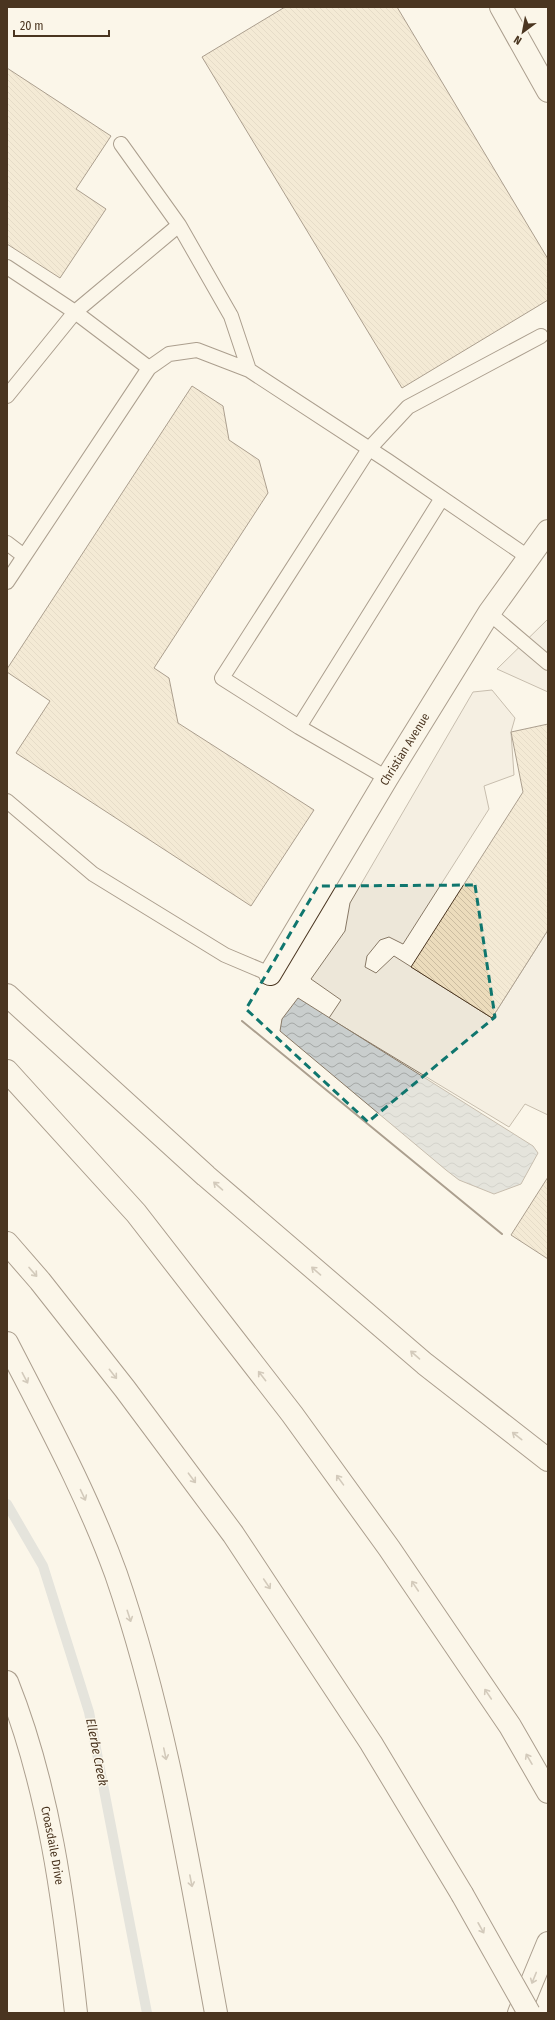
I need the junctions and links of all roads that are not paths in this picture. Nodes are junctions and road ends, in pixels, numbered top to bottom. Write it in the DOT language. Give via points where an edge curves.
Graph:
graph roads {
  1 [pos="501,7"];
  2 [pos="548,91"];
  3 [pos="121,144"];
  4 [pos="179,225"];
  5 [pos="7,267"];
  6 [pos="75,312"];
  7 [pos="541,336"];
  8 [pos="149,368"];
  9 [pos="250,370"];
  10 [pos="7,396"];
  11 [pos="369,449"];
  12 [pos="442,498"];
  13 [pos="548,531"];
  14 [pos="7,543"];
  15 [pos="24,556"];
  16 [pos="528,557"];
  17 [pos="7,582"];
  18 [pos="490,613"];
  19 [pos="548,663"];
  20 [pos="299,727"];
  21 [pos="387,778"];
  22 [pos="7,801"];
  23 [pos="270,974"];
  24 [pos="7,995"];
  25 [pos="7,1071"];
  26 [pos="7,1243"];
  27 [pos="7,1344"];
  28 [pos="548,1460"];
  29 [pos="7,1682"];
  30 [pos="548,1792"];
  31 [pos="548,1943"];
  32 [pos="76,2013"];
  33 [pos="216,2013"];
  34 [pos="519,2013"];
  35 [pos="529,2013"];
  1 -- 2 [label="main road"];
  3 -- 4 [label="lane"];
  4 -- 6 [label="lane"];
  4 -- 9 [label="lane" via="231,316"];
  5 -- 6 [label="lane"];
  6 -- 8 [label="lane"];
  6 -- 10 [label="lane"];
  7 -- 11 [label="lane" via="408,407"];
  8 -- 9 [label="lane" via="169,354 197,350"];
  8 -- 15 [label="lane"];
  9 -- 11 [label="lane"];
  11 -- 12 [label="lane"];
  11 -- 20 [label="lane" via="222,678"];
  12 -- 16 [label="lane"];
  12 -- 20 [label="lane"];
  13 -- 16 [label="main road, Christian Avenue"];
  14 -- 15 [label="lane"];
  15 -- 17 [label="lane"];
  16 -- 18 [label="main road, Christian Avenue"];
  18 -- 19 [label="lane"];
  18 -- 21 [label="main road, Christian Avenue"];
  20 -- 21 [label="lane"];
  21 -- 23 [label="main road, Christian Avenue"];
  22 -- 23 [label="lane" via="92,874 225,955"];
  28 -- 24 [label="main road, one-way" via="425,1364 211,1181"];
  30 -- 25 [label="main road, one-way" via="510,1726 389,1548 292,1414 136,1212"];
  26 -- 35 [label="main road, one-way, bridge" via="120,1383 233,1534 371,1743 462,1894"];
  27 -- 33 [label="main road, one-way" via="88,1505 136,1636 158,1723"];
  29 -- 32 [label="main road, Croasdaile Drive" via="29,1742 58,1869"];
  31 -- 34 [label="main road, one-way"];
}
